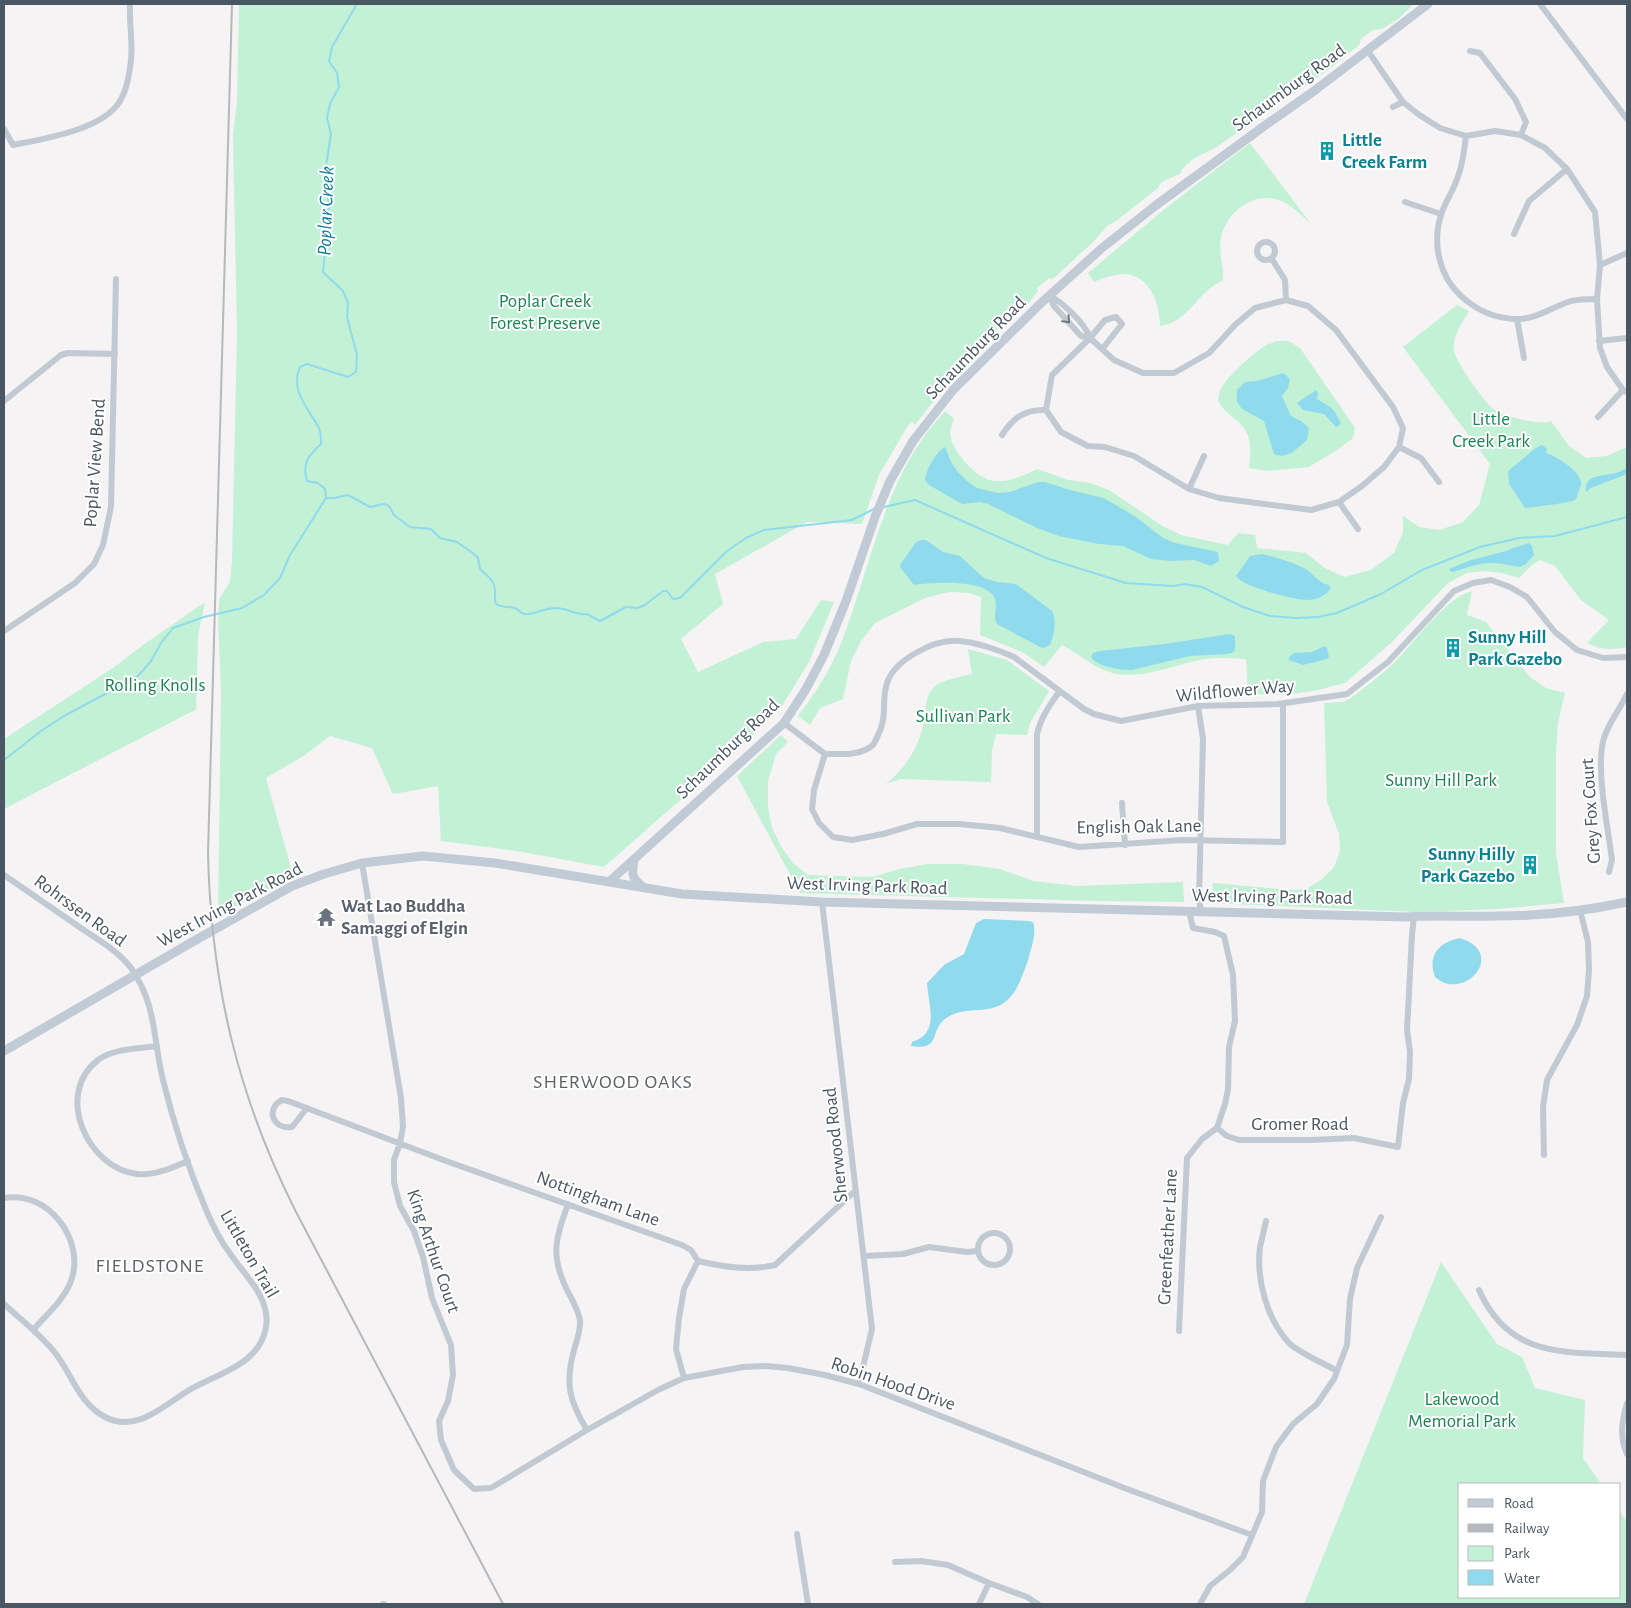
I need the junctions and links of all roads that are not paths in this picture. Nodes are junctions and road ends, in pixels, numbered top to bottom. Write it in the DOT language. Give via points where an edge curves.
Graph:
graph roads {
  1 [pos="130,4"];
  2 [pos="1428,4"];
  3 [pos="1540,4"];
  4 [pos="1470,51"];
  5 [pos="1368,52"];
  6 [pos="1403,102"];
  7 [pos="1393,107"];
  8 [pos="1627,119"];
  9 [pos="4,129"];
  10 [pos="1466,136"];
  11 [pos="1521,136"];
  12 [pos="1567,169"];
  13 [pos="1405,202"];
  14 [pos="1441,214"];
  15 [pos="1514,234"];
  16 [pos="1627,253"];
  17 [pos="1272,258"];
  18 [pos="1600,265"];
  19 [pos="116,278"];
  20 [pos="1049,295"];
  21 [pos="1598,299"];
  22 [pos="1286,300"];
  23 [pos="1517,319"];
  24 [pos="1090,338"];
  25 [pos="1627,338"];
  26 [pos="1599,340"];
  27 [pos="1103,348"];
  28 [pos="115,354"];
  29 [pos="1524,358"];
  30 [pos="1625,391"];
  31 [pos="4,401"];
  32 [pos="1046,410"];
  33 [pos="1598,417"];
  34 [pos="1002,435"];
  35 [pos="1399,447"];
  36 [pos="1204,456"];
  37 [pos="1439,482"];
  38 [pos="1189,489"];
  39 [pos="1339,502"];
  40 [pos="1358,529"];
  41 [pos="4,631"];
  42 [pos="1627,657"];
  43 [pos="1059,692"];
  44 [pos="1627,694"];
  45 [pos="1283,704"];
  46 [pos="1198,706"];
  47 [pos="784,722"];
  48 [pos="825,754"];
  49 [pos="1122,803"];
  50 [pos="1037,837"];
  51 [pos="1201,841"];
  52 [pos="1125,844"];
  53 [pos="634,859"];
  54 [pos="362,863"];
  55 [pos="1610,872"];
  56 [pos="4,875"];
  57 [pos="610,881"];
  58 [pos="643,887"];
  59 [pos="822,902"];
  60 [pos="1627,902"];
  61 [pos="1580,910"];
  62 [pos="1189,911"];
  63 [pos="1201,911"];
  64 [pos="1414,916"];
  65 [pos="135,975"];
  66 [pos="157,1046"];
  67 [pos="4,1051"];
  68 [pos="306,1108"];
  69 [pos="1217,1128"];
  70 [pos="400,1143"];
  71 [pos="1544,1155"];
  72 [pos="188,1161"];
  73 [pos="855,1191"];
  74 [pos="4,1198"];
  75 [pos="568,1204"];
  76 [pos="1381,1216"];
  77 [pos="1266,1221"];
  78 [pos="978,1251"];
  79 [pos="865,1256"];
  80 [pos="698,1261"];
  81 [pos="1479,1290"];
  82 [pos="4,1304"];
  83 [pos="33,1330"];
  84 [pos="1178,1331"];
  85 [pos="1627,1355"];
  86 [pos="1337,1371"];
  87 [pos="684,1378"];
  88 [pos="859,1384"];
  89 [pos="1627,1404"];
  90 [pos="587,1430"];
  91 [pos="1627,1454"];
  92 [pos="474,1489"];
  93 [pos="798,1534"];
  94 [pos="1252,1534"];
  95 [pos="895,1562"];
  96 [pos="989,1582"];
  97 [pos="808,1604"];
  98 [pos="979,1604"];
  99 [pos="1038,1604"];
  100 [pos="1200,1604"];
  1 -- 9 [label="street" via="131,59 127,86 120,102 109,114 45,138 13,145"];
  2 -- 5 [label="main road, Schaumburg Road"];
  3 -- 8 [label="street"];
  4 -- 11 [label="street" via="1480,53 1515,99 1526,122"];
  5 -- 6 [label="street"];
  5 -- 20 [label="main road, Schaumburg Road" via="1155,206"];
  6 -- 7 [label="street"];
  6 -- 10 [label="street" via="1440,128"];
  10 -- 11 [label="street" via="1495,131"];
  10 -- 14 [label="street" via="1458,175"];
  11 -- 12 [label="street" via="1545,148"];
  12 -- 15 [label="street" via="1529,201"];
  12 -- 18 [label="street" via="1595,212"];
  13 -- 14 [label="street"];
  14 -- 23 [label="street" via="1437,246 1451,285 1465,300 1487,313"];
  16 -- 18 [label="street"];
  17 -- 22 [label="street" via="1285,280"];
  18 -- 21 [label="street"];
  19 -- 28 [label="street, Poplar View Bend"];
  20 -- 24 [label="street" via="1060,301 1087,330"];
  20 -- 47 [label="main road, Schaumburg Road" via="953,390 914,441 890,480 824,655"];
  21 -- 23 [label="street" via="1571,302 1538,316"];
  21 -- 26 [label="street"];
  22 -- 27 [label="street" via="1255,308 1209,353 1174,373 1143,373 1114,360"];
  22 -- 35 [label="street" via="1308,306 1336,330 1393,407 1403,428"];
  23 -- 29 [label="street"];
  24 -- 27 [label="street"];
  24 -- 27 [label="street" via="1105,320 1116,317 1122,324"];
  24 -- 32 [label="street" via="1052,375"];
  25 -- 26 [label="street"];
  26 -- 30 [label="street" via="1607,367"];
  28 -- 31 [label="street" via="61,355"];
  28 -- 41 [label="street, Poplar View Bend" via="111,508 100,555 75,583"];
  30 -- 33 [label="street"];
  32 -- 34 [label="street" via="1020,415"];
  32 -- 38 [label="street" via="1061,432 1088,446 1105,446 1134,456"];
  35 -- 37 [label="street" via="1421,458"];
  35 -- 39 [label="street" via="1384,467"];
  36 -- 38 [label="street"];
  38 -- 39 [label="street" via="1220,498 1311,510"];
  39 -- 40 [label="street"];
  42 -- 45 [label="street, Wildflower Way" via="1603,658 1577,650 1555,632 1527,597 1492,580 1472,583 1454,591 1388,662 1347,694"];
  43 -- 46 [label="street, Wildflower Way" via="1094,714 1121,721"];
  43 -- 48 [label="street, Wildflower Way" via="1005,653 960,641 944,642 906,658 895,668 887,683 883,725 873,744 858,752"];
  43 -- 50 [label="street" via="1040,722 1037,734"];
  44 -- 55 [label="street, Grey Fox Court" via="1609,725 1600,756 1612,860"];
  45 -- 46 [label="street, Wildflower Way"];
  45 -- 51 [label="street, English Oak Lane" via="1283,842"];
  46 -- 51 [label="street" via="1203,739"];
  47 -- 48 [label="street"];
  47 -- 53 [label="main road, Schaumburg Road"];
  48 -- 50 [label="street, English Oak Lane" via="812,809 819,823 833,837 852,840 917,824 1000,828"];
  49 -- 52 [label="street"];
  50 -- 52 [label="street, English Oak Lane" via="1079,847"];
  51 -- 52 [label="street, English Oak Lane"];
  51 -- 63 [label="street"];
  53 -- 57 [label="main road, Schaumburg Road"];
  53 -- 58 [label="main road" via="633,878"];
  54 -- 57 [label="main road, West Irving Park Road" via="424,856 495,863"];
  54 -- 65 [label="main road, West Irving Park Road" via="292,886"];
  54 -- 70 [label="street, King Arthur Court" via="401,1098 403,1127"];
  56 -- 65 [label="street, Rohrssen Road" via="110,948"];
  57 -- 58 [label="main road, West Irving Park Road"];
  58 -- 59 [label="main road, West Irving Park Road" via="682,894"];
  59 -- 62 [label="main road, West Irving Park Road"];
  59 -- 73 [label="street, Sherwood Road"];
  60 -- 61 [label="main road, West Irving Park Road"];
  61 -- 64 [label="main road, West Irving Park Road" via="1500,916"];
  61 -- 71 [label="street" via="1588,942 1587,996 1577,1025 1547,1080 1542,1107"];
  62 -- 63 [label="main road, West Irving Park Road"];
  62 -- 69 [label="street, Gromer Road" via="1193,928 1224,936 1233,975 1235,1021 1229,1047 1228,1089"];
  63 -- 64 [label="main road, West Irving Park Road"];
  64 -- 69 [label="street, Gromer Road" via="1408,1030 1409,1079 1398,1147 1354,1138 1239,1140"];
  65 -- 66 [label="street, Littleton Trail" via="152,1013"];
  65 -- 67 [label="main road, West Irving Park Road"];
  66 -- 72 [label="street, Littleton Trail" via="162,1077"];
  66 -- 72 [label="street" via="116,1052 88,1070 78,1091 79,1118 98,1155 127,1172 152,1174"];
  68 -- 68 [label="street, Nottingham Lane" via="292,1127 285,1128 279,1125 272,1110 282,1100"];
  68 -- 70 [label="street, Nottingham Lane"];
  69 -- 84 [label="street, Greenfeather Lane" via="1202,1139 1187,1158"];
  70 -- 75 [label="street, Nottingham Lane"];
  70 -- 92 [label="street, King Arthur Court" via="394,1160 394,1182 400,1206 414,1231 432,1298 451,1345 453,1375 448,1401 439,1421 441,1440 454,1470"];
  72 -- 83 [label="street, Littleton Trail" via="219,1236 263,1302 266,1328 253,1353 236,1367 198,1384 148,1417 121,1422 93,1410 54,1352"];
  73 -- 79 [label="street, Sherwood Road"];
  73 -- 80 [label="street" via="775,1265 759,1269 728,1268"];
  74 -- 83 [label="street" via="30,1200 47,1208 62,1224 72,1245 71,1282"];
  75 -- 80 [label="street, Nottingham Lane" via="682,1245 691,1250"];
  75 -- 90 [label="street" via="557,1233 556,1260 580,1321 569,1382 574,1404"];
  76 -- 86 [label="street" via="1357,1268 1350,1299 1347,1345"];
  77 -- 86 [label="street" via="1260,1248 1265,1302 1291,1344"];
  78 -- 78 [label="street" via="985,1262 995,1265 1008,1256 1009,1245 1003,1236 988,1234 980,1241"];
  78 -- 79 [label="street" via="929,1247 902,1254"];
  79 -- 88 [label="street, Sherwood Road" via="872,1329"];
  80 -- 87 [label="street" via="684,1289 678,1318 676,1348"];
  81 -- 85 [label="street" via="1486,1305 1509,1332 1526,1343 1545,1348"];
  82 -- 83 [label="street, Littleton Trail"];
  86 -- 94 [label="street" via="1316,1404 1293,1424 1276,1447 1263,1481 1262,1512"];
  87 -- 88 [label="street, Robin Hood Drive" via="766,1366 816,1373"];
  87 -- 90 [label="street, Robin Hood Drive"];
  88 -- 94 [label="street, Robin Hood Drive"];
  89 -- 91 [label="street" via="1622,1430"];
  90 -- 92 [label="street, Robin Hood Drive" via="491,1488"];
  93 -- 97 [label="street"];
  94 -- 100 [label="street" via="1243,1557 1210,1586"];
  95 -- 96 [label="street" via="922,1561 948,1565"];
  96 -- 98 [label="street"];
  96 -- 99 [label="street" via="1027,1596"];
}
